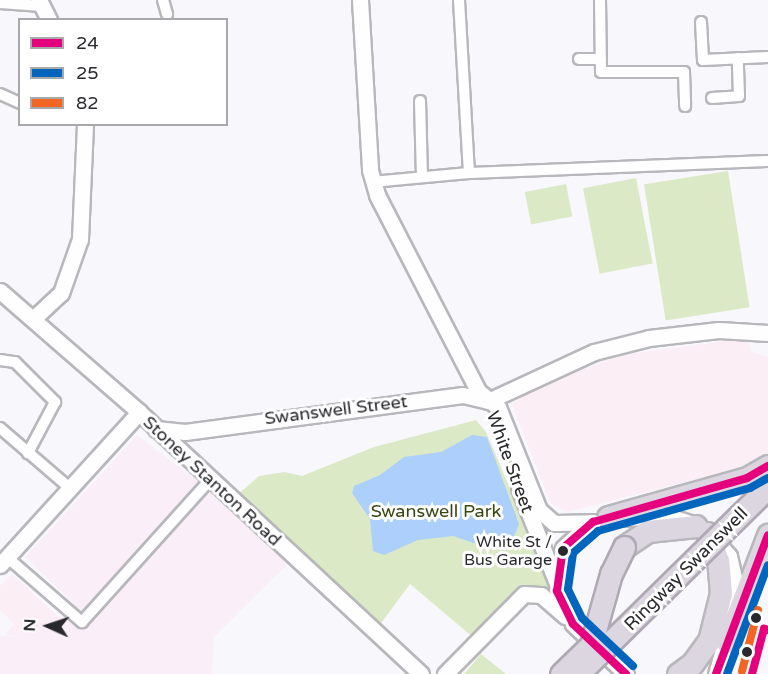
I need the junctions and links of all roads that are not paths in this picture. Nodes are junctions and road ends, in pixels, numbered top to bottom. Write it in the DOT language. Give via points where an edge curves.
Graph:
graph roads {
  1 [pos="163,0"];
  2 [pos="360,0"];
  3 [pos="459,0"];
  4 [pos="600,0"];
  5 [pos="0,3"];
  6 [pos="44,9"];
  7 [pos="167,14"];
  8 [pos="701,22"];
  9 [pos="768,57"];
  10 [pos="601,58"];
  11 [pos="738,58"];
  12 [pos="579,59"];
  13 [pos="0,94"];
  14 [pos="712,98"];
  15 [pos="420,101"];
  16 [pos="18,102"];
  17 [pos="685,106"];
  18 [pos="85,126"];
  19 [pos="768,161"];
  20 [pos="469,172"];
  21 [pos="422,176"];
  22 [pos="375,189"];
  23 [pos="0,291"];
  24 [pos="33,319"];
  25 [pos="768,333"];
  26 [pos="0,360"];
  27 [pos="488,400"];
  28 [pos="139,412"];
  29 [pos="0,428"];
  30 [pos="156,429"];
  31 [pos="185,432"];
  32 [pos="179,450"];
  33 [pos="28,453"];
  34 [pos="768,466"];
  35 [pos="209,481"];
  36 [pos="768,487"];
  37 [pos="72,490"];
  38 [pos="768,502"];
  39 [pos="601,519"];
  40 [pos="702,530"];
  41 [pos="766,539"];
  42 [pos="4,562"];
  43 [pos="556,591"];
  44 [pos="573,624"];
  45 [pos="718,642"];
  46 [pos="421,674"];
  47 [pos="445,674"];
  48 [pos="561,674"];
  49 [pos="578,674"];
  50 [pos="599,674"];
  51 [pos="626,674"];
  52 [pos="678,674"];
  53 [pos="716,674"];
  1 -- 7 [label="street"];
  2 -- 22 [label="main road"];
  3 -- 20 [label="street" via="464,154"];
  4 -- 10 [label="street"];
  5 -- 6 [label="street"];
  8 -- 11 [label="street" via="703,60"];
  9 -- 11 [label="street"];
  10 -- 12 [label="street"];
  10 -- 17 [label="street" via="601,72 684,72"];
  11 -- 14 [label="street" via="739,96"];
  13 -- 16 [label="street"];
  15 -- 21 [label="street"];
  18 -- 24 [label="main road" via="80,239 61,293"];
  19 -- 20 [label="street"];
  20 -- 21 [label="street"];
  21 -- 22 [label="street"];
  22 -- 27 [label="main road" via="470,377"];
  23 -- 24 [label="main road, Stoney Stanton Road"];
  24 -- 28 [label="main road, Stoney Stanton Road"];
  25 -- 27 [label="main road" via="719,330 649,338 594,352"];
  26 -- 33 [label="street" via="15,362 55,402"];
  27 -- 31 [label="main road, Swanswell Street" via="463,395 372,404"];
  27 -- 39 [label="main road, White Street" via="501,414 539,510 554,523"];
  27 -- 43 [label="main road, White Street"];
  28 -- 30 [label="main road, Stoney Stanton Road"];
  28 -- 37 [label="main road"];
  29 -- 33 [label="street"];
  30 -- 31 [label="main road, Swanswell Street"];
  30 -- 32 [label="main road, Stoney Stanton Road"];
  31 -- 32 [label="main road" via="176,438"];
  32 -- 35 [label="main road, Stoney Stanton Road"];
  33 -- 37 [label="street"];
  34 -- 39 [label="highway" via="718,486"];
  35 -- 42 [label="street" via="82,622"];
  35 -- 46 [label="main road, Stoney Stanton Road"];
  36 -- 49 [label="highway, Ringway Swanswell, bridge"];
  37 -- 42 [label="main road"];
  38 -- 50 [label="highway, Ringway Swanswell"];
  39 -- 40 [label="main road" via="668,516"];
  39 -- 43 [label="main road" via="563,548"];
  40 -- 45 [label="highway" via="721,584"];
  40 -- 48 [label="highway, bridge" via="648,531 624,547 611,574 591,645"];
  41 -- 45 [label="highway" via="742,614"];
  43 -- 44 [label="main road, White Street"];
  44 -- 47 [label="main road" via="541,595 524,594"];
  44 -- 51 [label="main road, White Street"];
  45 -- 52 [label="highway"];
  45 -- 53 [label="main road"];
}
